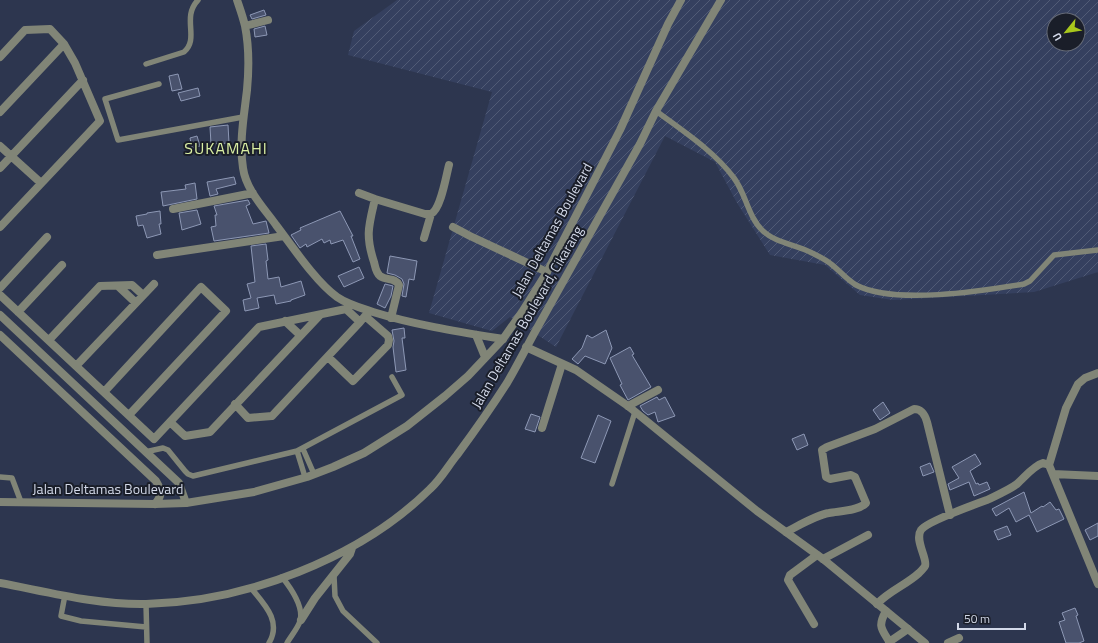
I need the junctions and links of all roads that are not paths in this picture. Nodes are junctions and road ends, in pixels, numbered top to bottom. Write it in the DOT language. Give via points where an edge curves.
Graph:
graph roads {
  1 [pos="198,0"];
  2 [pos="237,0"];
  3 [pos="681,0"];
  4 [pos="721,0"];
  5 [pos="268,20"];
  6 [pos="245,26"];
  7 [pos="64,44"];
  8 [pos="0,57"];
  9 [pos="146,64"];
  10 [pos="83,80"];
  11 [pos="160,84"];
  12 [pos="656,111"];
  13 [pos="0,112"];
  14 [pos="243,117"];
  15 [pos="0,146"];
  16 [pos="11,156"];
  17 [pos="449,165"];
  18 [pos="0,168"];
  19 [pos="41,183"];
  20 [pos="253,193"];
  21 [pos="359,193"];
  22 [pos="375,199"];
  23 [pos="173,209"];
  24 [pos="431,214"];
  25 [pos="0,227"];
  26 [pos="453,227"];
  27 [pos="284,236"];
  28 [pos="47,238"];
  29 [pos="424,238"];
  30 [pos="1098,250"];
  31 [pos="157,255"];
  32 [pos="62,265"];
  33 [pos="547,272"];
  34 [pos="154,284"];
  35 [pos="118,286"];
  36 [pos="0,288"];
  37 [pos="0,295"];
  38 [pos="144,295"];
  39 [pos="7,301"];
  40 [pos="136,303"];
  41 [pos="0,308"];
  42 [pos="18,312"];
  43 [pos="320,314"];
  44 [pos="0,315"];
  45 [pos="391,318"];
  46 [pos="285,322"];
  47 [pos="360,322"];
  48 [pos="0,335"];
  49 [pos="300,335"];
  50 [pos="476,335"];
  51 [pos="503,339"];
  52 [pos="48,340"];
  53 [pos="526,347"];
  54 [pos="328,356"];
  55 [pos="485,357"];
  56 [pos="562,364"];
  57 [pos="76,366"];
  58 [pos="1098,373"];
  59 [pos="392,377"];
  60 [pos="72,383"];
  61 [pos="658,390"];
  62 [pos="104,392"];
  63 [pos="62,393"];
  64 [pos="235,404"];
  65 [pos="628,406"];
  66 [pos="636,412"];
  67 [pos="129,415"];
  68 [pos="170,422"];
  69 [pos="542,428"];
  70 [pos="300,450"];
  71 [pos="145,452"];
  72 [pos="1049,466"];
  73 [pos="314,474"];
  74 [pos="1053,474"];
  75 [pos="0,476"];
  76 [pos="1098,476"];
  77 [pos="305,478"];
  78 [pos="612,484"];
  79 [pos="0,502"];
  80 [pos="21,502"];
  81 [pos="186,503"];
  82 [pos="155,504"];
  83 [pos="950,514"];
  84 [pos="786,532"];
  85 [pos="868,535"];
  86 [pos="352,548"];
  87 [pos="820,557"];
  88 [pos="334,576"];
  89 [pos="282,578"];
  90 [pos="1097,579"];
  91 [pos="0,583"];
  92 [pos="251,588"];
  93 [pos="65,595"];
  94 [pos="146,604"];
  95 [pos="877,604"];
  96 [pos="886,611"];
  97 [pos="301,620"];
  98 [pos="814,624"];
  99 [pos="146,627"];
  100 [pos="908,629"];
  101 [pos="959,638"];
  102 [pos="147,643"];
  103 [pos="269,643"];
  104 [pos="287,643"];
  105 [pos="377,643"];
  106 [pos="890,643"];
  107 [pos="925,643"];
  108 [pos="948,643"];
  1 -- 9 [label="lane" via="190,14 189,48 184,52"];
  2 -- 6 [label="street"];
  3 -- 33 [label="street, Jalan Deltamas Boulevard" via="620,130"];
  4 -- 12 [label="street, Jalan Deltamas Boulevard, Cikarang"];
  5 -- 6 [label="street"];
  6 -- 14 [label="street" via="248,65"];
  7 -- 8 [label="street" via="50,29 25,30"];
  7 -- 10 [label="street"];
  7 -- 13 [label="street"];
  10 -- 16 [label="street"];
  10 -- 19 [label="street" via="100,121"];
  11 -- 14 [label="lane" via="105,98 118,140"];
  12 -- 30 [label="lane" via="717,158 735,178 753,217 763,231 783,242 807,250 829,262 856,285 878,293 916,295 969,292 1024,284 1030,281 1054,255"];
  12 -- 53 [label="street, Jalan Deltamas Boulevard, Cikarang"];
  14 -- 20 [label="street" via="243,169"];
  15 -- 16 [label="street"];
  16 -- 18 [label="street"];
  16 -- 19 [label="street"];
  17 -- 24 [label="street" via="442,192"];
  19 -- 25 [label="street"];
  20 -- 23 [label="street"];
  20 -- 27 [label="street"];
  21 -- 22 [label="street"];
  22 -- 24 [label="street"];
  22 -- 45 [label="street" via="369,227 369,247 379,274 398,282 399,285"];
  24 -- 29 [label="street"];
  26 -- 33 [label="street"];
  27 -- 31 [label="street"];
  27 -- 45 [label="street" via="337,297 354,306"];
  28 -- 36 [label="street"];
  32 -- 42 [label="street"];
  33 -- 51 [label="street, Jalan Deltamas Boulevard"];
  34 -- 38 [label="street"];
  35 -- 38 [label="street" via="132,285"];
  35 -- 40 [label="street"];
  35 -- 52 [label="street" via="100,286"];
  37 -- 39 [label="street"];
  38 -- 40 [label="street"];
  39 -- 41 [label="street"];
  39 -- 42 [label="street"];
  40 -- 57 [label="street"];
  42 -- 52 [label="street"];
  43 -- 46 [label="street"];
  43 -- 47 [label="street" via="346,309"];
  43 -- 49 [label="street"];
  44 -- 60 [label="street"];
  45 -- 50 [label="street"];
  46 -- 49 [label="street"];
  46 -- 68 [label="street" via="258,327"];
  47 -- 54 [label="street"];
  47 -- 54 [label="street" via="365,316 388,336 388,344 353,381"];
  48 -- 63 [label="street"];
  49 -- 64 [label="street"];
  50 -- 51 [label="street"];
  50 -- 55 [label="street"];
  51 -- 55 [label="street, Jalan Deltamas Boulevard"];
  52 -- 57 [label="street"];
  53 -- 56 [label="street"];
  53 -- 86 [label="street, Jalan Deltamas Boulevard, Cikarang" via="507,382 442,476 407,510"];
  54 -- 64 [label="street" via="272,416 248,418"];
  55 -- 73 [label="street, Jalan Deltamas Boulevard" via="445,396 407,426 364,453"];
  56 -- 65 [label="street" via="587,376"];
  56 -- 69 [label="street"];
  57 -- 62 [label="street"];
  58 -- 72 [label="street" via="1078,384 1066,408"];
  59 -- 70 [label="lane" via="402,396"];
  60 -- 63 [label="street"];
  60 -- 71 [label="street"];
  61 -- 65 [label="street"];
  62 -- 67 [label="street"];
  62 -- 67 [label="street" via="201,287 226,311"];
  63 -- 82 [label="street" via="156,481 161,492"];
  64 -- 68 [label="street" via="210,432 185,436"];
  65 -- 66 [label="street"];
  66 -- 78 [label="lane"];
  66 -- 84 [label="street"];
  67 -- 68 [label="street" via="154,439"];
  70 -- 71 [label="lane" via="193,476 185,471 168,450 163,448"];
  70 -- 73 [label="lane"];
  70 -- 77 [label="lane"];
  71 -- 81 [label="street" via="178,483"];
  72 -- 74 [label="street"];
  72 -- 83 [label="street" via="1040,464 1010,488"];
  73 -- 77 [label="street, Jalan Deltamas Boulevard"];
  74 -- 76 [label="street"];
  74 -- 90 [label="street"];
  75 -- 80 [label="lane" via="12,478"];
  77 -- 81 [label="street, Jalan Deltamas Boulevard" via="254,492"];
  79 -- 80 [label="street, Jalan Deltamas Boulevard"];
  80 -- 82 [label="street, Jalan Deltamas Boulevard"];
  81 -- 82 [label="street, Jalan Deltamas Boulevard"];
  83 -- 84 [label="street" via="927,422 921,410 914,409 875,429 822,450 826,477 830,479 851,474 855,477 866,503 864,506 828,513"];
  83 -- 95 [label="street" via="921,529 919,542 925,567 910,582"];
  84 -- 87 [label="street"];
  85 -- 87 [label="street"];
  86 -- 88 [label="street"];
  86 -- 89 [label="street, Jalan Deltamas Boulevard, Cikarang"];
  87 -- 95 [label="street"];
  87 -- 98 [label="street" via="790,575 788,580"];
  88 -- 97 [label="street"];
  88 -- 105 [label="lane" via="335,596 343,611"];
  89 -- 92 [label="street, Jalan Deltamas Boulevard, Cikarang"];
  89 -- 97 [label="lane" via="294,595"];
  91 -- 93 [label="street, Jalan Deltamas Boulevard, Cikarang"];
  92 -- 94 [label="street, Jalan Deltamas Boulevard, Cikarang" via="208,598"];
  92 -- 103 [label="lane" via="271,614 274,626"];
  93 -- 94 [label="street, Jalan Deltamas Boulevard, Cikarang"];
  93 -- 99 [label="lane" via="61,616 81,621"];
  94 -- 99 [label="lane"];
  95 -- 96 [label="street"];
  96 -- 100 [label="street"];
  96 -- 106 [label="street" via="881,626"];
  97 -- 104 [label="lane"];
  99 -- 102 [label="lane"];
  100 -- 106 [label="street"];
  100 -- 107 [label="street"];
  101 -- 108 [label="street"];
}
